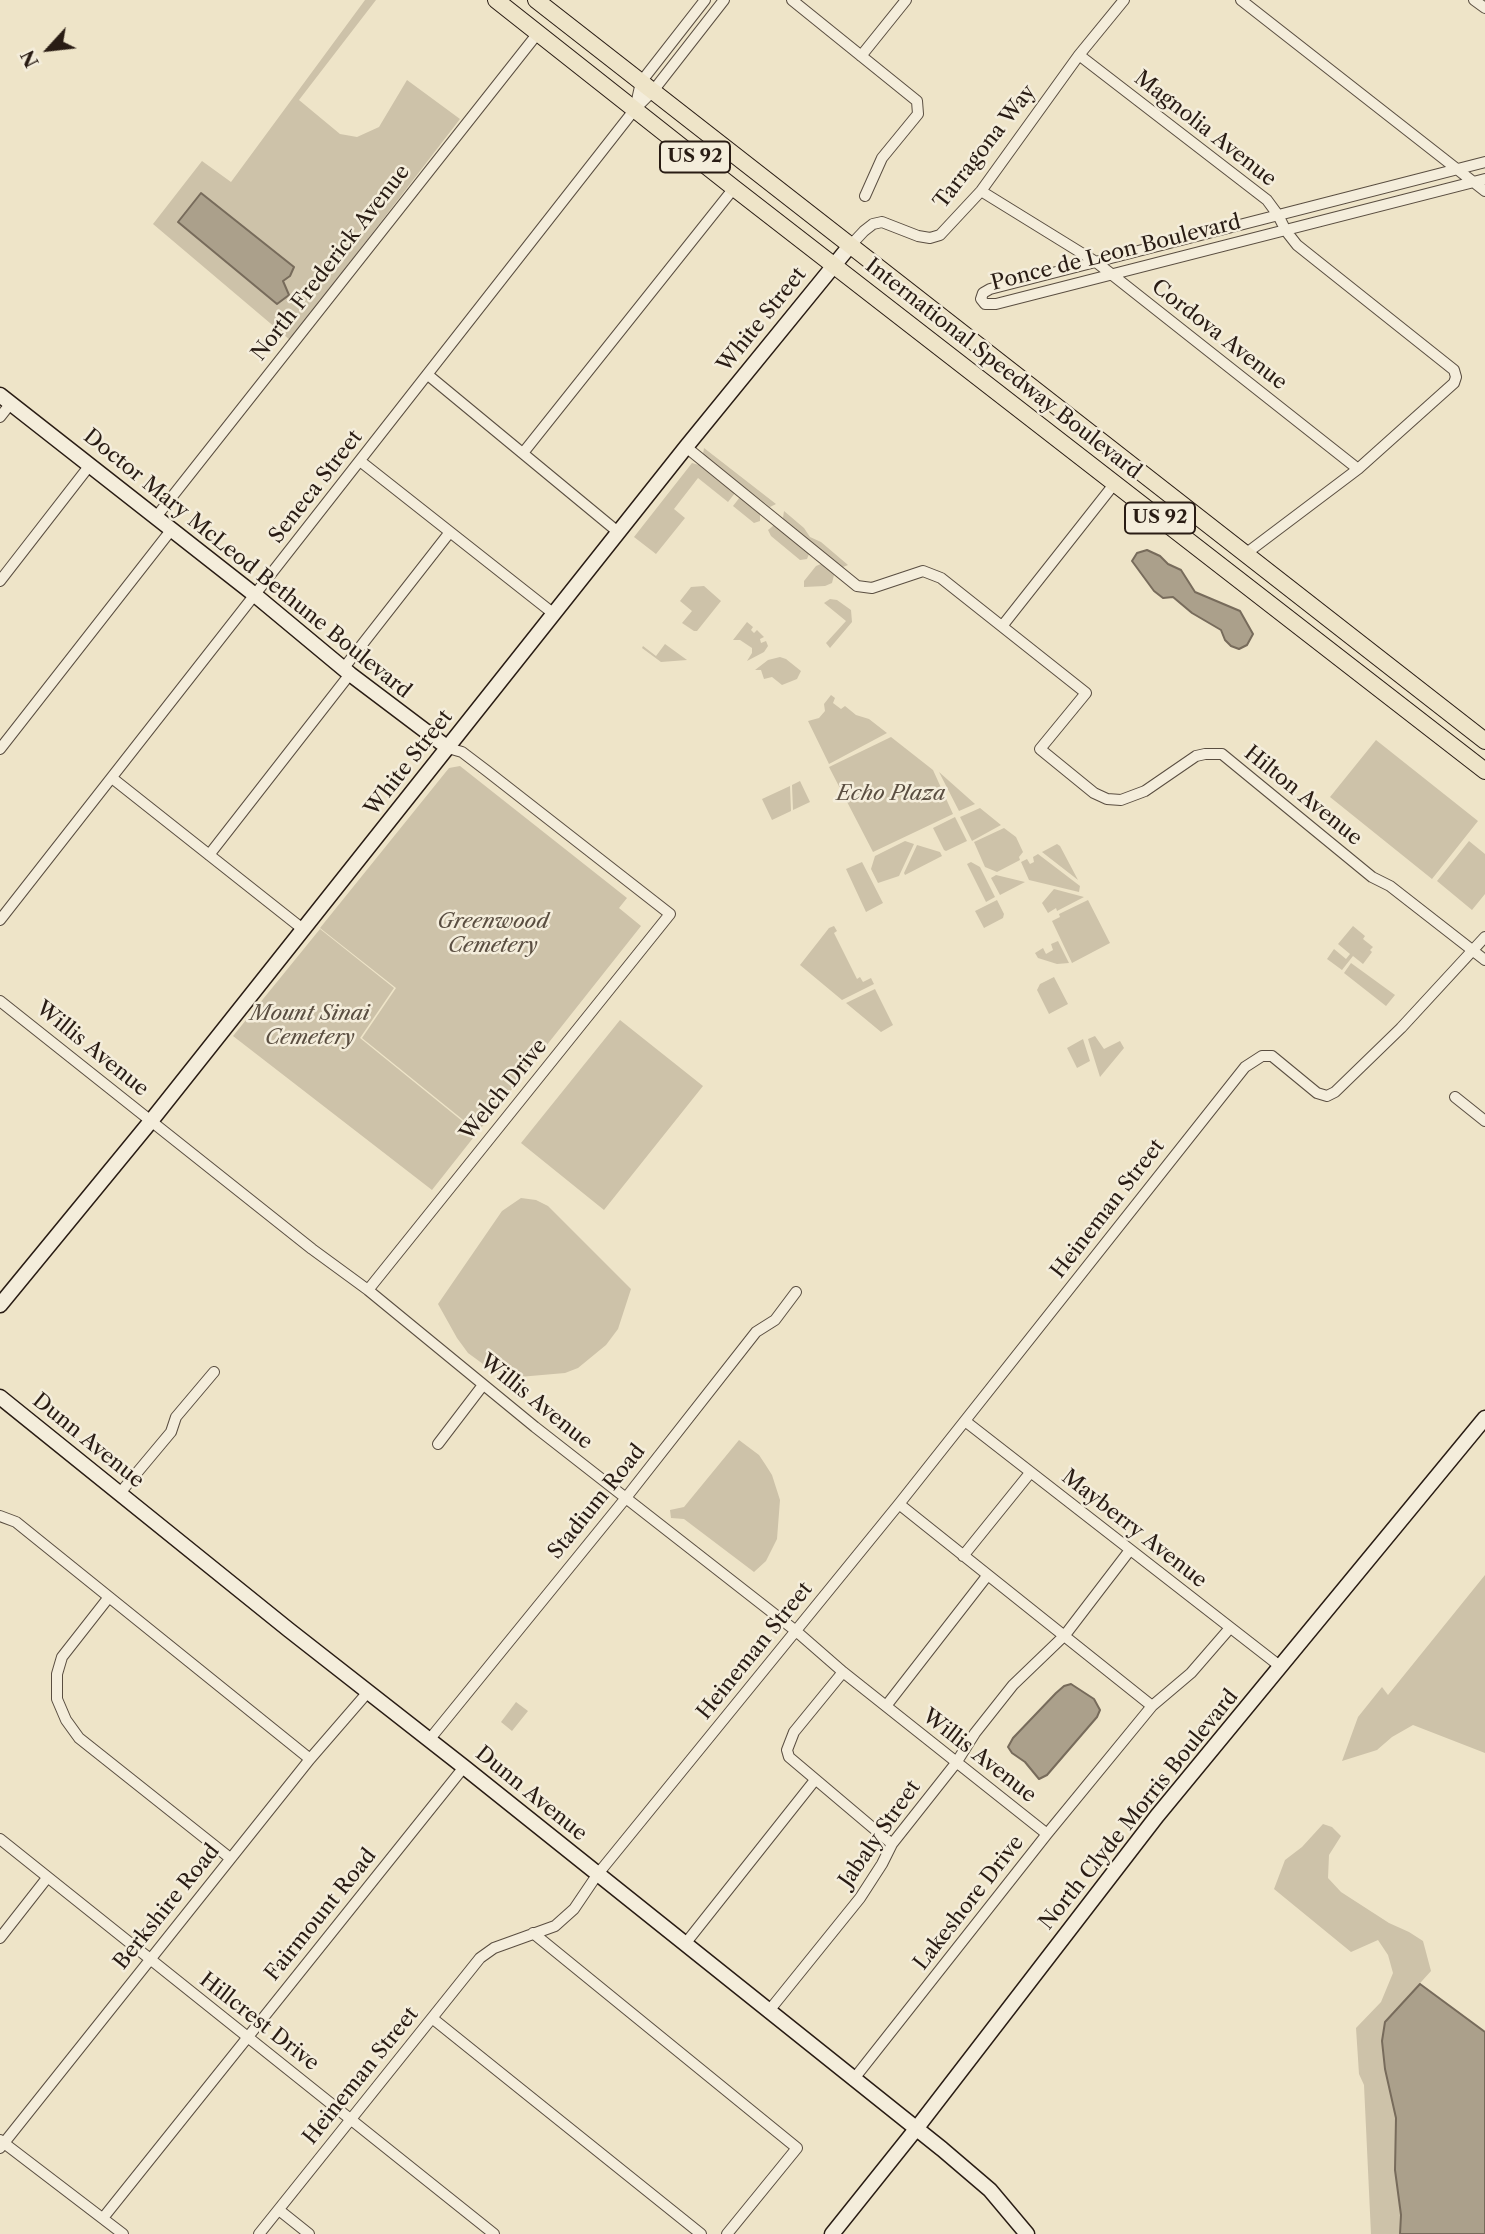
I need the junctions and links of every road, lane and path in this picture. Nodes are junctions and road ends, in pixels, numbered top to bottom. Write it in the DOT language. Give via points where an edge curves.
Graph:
graph roads {
  1 [pos="496,0"];
  2 [pos="536,0"];
  3 [pos="705,0"];
  4 [pos="724,0"];
  5 [pos="792,0"];
  6 [pos="906,0"];
  7 [pos="1124,0"];
  8 [pos="1241,0"];
  9 [pos="1474,0"];
  10 [pos="1485,8"];
  11 [pos="691,19"];
  12 [pos="702,28"];
  13 [pos="538,33"];
  14 [pos="1079,55"];
  15 [pos="861,56"];
  16 [pos="647,87"];
  17 [pos="635,109"];
  18 [pos="1485,162"];
  19 [pos="1458,169"];
  20 [pos="1485,179"];
  21 [pos="1474,181"];
  22 [pos="734,188"];
  23 [pos="981,191"];
  24 [pos="1485,191"];
  25 [pos="865,196"];
  26 [pos="1278,215"];
  27 [pos="1286,231"];
  28 [pos="849,247"];
  29 [pos="1096,262"];
  30 [pos="834,265"];
  31 [pos="1112,276"];
  32 [pos="975,374"];
  33 [pos="428,375"];
  34 [pos="5,399"];
  35 [pos="0,417"];
  36 [pos="1099,441"];
  37 [pos="686,447"];
  38 [pos="523,453"];
  39 [pos="360,461"];
  40 [pos="90,465"];
  41 [pos="1358,469"];
  42 [pos="1115,483"];
  43 [pos="156,517"];
  44 [pos="172,529"];
  45 [pos="450,532"];
  46 [pos="618,532"];
  47 [pos="1244,555"];
  48 [pos="0,581"];
  49 [pos="255,594"];
  50 [pos="554,614"];
  51 [pos="1003,625"];
  52 [pos="346,671"];
  53 [pos="1373,683"];
  54 [pos="1480,737"];
  55 [pos="448,748"];
  56 [pos="0,749"];
  57 [pos="1485,771"];
  58 [pos="112,778"];
  59 [pos="209,855"];
  60 [pos="670,914"];
  61 [pos="0,920"];
  62 [pos="304,930"];
  63 [pos="1485,937"];
  64 [pos="1472,950"];
  65 [pos="1485,960"];
  66 [pos="0,1001"];
  67 [pos="1455,1097"];
  68 [pos="151,1121"];
  69 [pos="1485,1121"];
  70 [pos="368,1290"];
  71 [pos="796,1292"];
  72 [pos="0,1305"];
  73 [pos="214,1372"];
  74 [pos="482,1385"];
  75 [pos="0,1396"];
  76 [pos="1485,1418"];
  77 [pos="965,1421"];
  78 [pos="438,1444"];
  79 [pos="1030,1473"];
  80 [pos="120,1493"];
  81 [pos="625,1499"];
  82 [pos="899,1504"];
  83 [pos="0,1516"];
  84 [pos="1130,1550"];
  85 [pos="963,1556"];
  86 [pos="987,1576"];
  87 [pos="109,1597"];
  88 [pos="1230,1628"];
  89 [pos="796,1632"];
  90 [pos="1065,1635"];
  91 [pos="1281,1667"];
  92 [pos="843,1672"];
  93 [pos="368,1692"];
  94 [pos="886,1706"];
  95 [pos="1152,1706"];
  96 [pos="429,1740"];
  97 [pos="310,1759"];
  98 [pos="956,1763"];
  99 [pos="464,1767"];
  100 [pos="815,1780"];
  101 [pos="1047,1834"];
  102 [pos="0,1839"];
  103 [pos="892,1844"];
  104 [pos="230,1858"];
  105 [pos="597,1875"];
  106 [pos="47,1878"];
  107 [pos="533,1933"];
  108 [pos="0,1938"];
  109 [pos="685,1944"];
  110 [pos="149,1960"];
  111 [pos="768,2012"];
  112 [pos="432,2018"];
  113 [pos="247,2038"];
  114 [pos="853,2080"];
  115 [pos="350,2119"];
  116 [pos="916,2129"];
  117 [pos="1,2144"];
  118 [pos="279,2210"];
  119 [pos="103,2218"];
  120 [pos="123,2234"];
  121 [pos="259,2234"];
  122 [pos="309,2234"];
  123 [pos="494,2234"];
  124 [pos="701,2234"];
  125 [pos="727,2234"];
  126 [pos="832,2234"];
  127 [pos="1027,2234"];
  1 -- 13 [label="main road, International Speedway Boulevard / US 92"];
  2 -- 16 [label="main road, International Speedway Boulevard / US 92"];
  3 -- 11 [label="street"];
  4 -- 12 [label="street"];
  5 -- 15 [label="street"];
  6 -- 15 [label="street"];
  7 -- 14 [label="street, Tarragona Way"];
  8 -- 19 [label="street"];
  9 -- 10 [label="street"];
  11 -- 12 [label="street"];
  11 -- 16 [label="street"];
  12 -- 16 [label="street"];
  13 -- 17 [label="main road, International Speedway Boulevard / US 92"];
  13 -- 43 [label="street, North Frederick Avenue"];
  14 -- 23 [label="street, Tarragona Way"];
  14 -- 26 [label="street, Magnolia Avenue" via="1267,200"];
  15 -- 25 [label="street" via="917,101 919,108 882,158"];
  16 -- 17 [label="street"];
  16 -- 28 [label="main road, International Speedway Boulevard / US 92"];
  17 -- 22 [label="main road, International Speedway Boulevard / US 92"];
  17 -- 33 [label="street, Seneca Street"];
  18 -- 19 [label="street, Ponce de Leon Boulevard"];
  19 -- 21 [label="street"];
  19 -- 26 [label="street, Ponce de Leon Boulevard"];
  20 -- 21 [label="street, Ponce de Leon Boulevard"];
  21 -- 24 [label="street"];
  21 -- 27 [label="street, Ponce de Leon Boulevard"];
  22 -- 30 [label="main road, International Speedway Boulevard / US 92"];
  22 -- 38 [label="street"];
  23 -- 28 [label="street, Tarragona Way" via="935,238 882,222 873,224"];
  23 -- 29 [label="street, Cordova Avenue"];
  26 -- 27 [label="street, Magnolia Avenue"];
  26 -- 29 [label="street, Ponce de Leon Boulevard"];
  27 -- 31 [label="street, Ponce de Leon Boulevard"];
  27 -- 41 [label="street, Magnolia Avenue" via="1297,245 1454,370 1454,383"];
  28 -- 30 [label="main road, White Street"];
  28 -- 36 [label="main road, International Speedway Boulevard / US 92"];
  29 -- 31 [label="street, Cordova Avenue"];
  29 -- 31 [label="street, Ponce de Leon Boulevard" via="990,289 981,299 991,305"];
  30 -- 32 [label="main road, International Speedway Boulevard / US 92"];
  30 -- 37 [label="main road, White Street"];
  31 -- 41 [label="street, Cordova Avenue"];
  32 -- 36 [label="main road" via="1002,383 1078,441"];
  32 -- 42 [label="main road, International Speedway Boulevard / US 92"];
  33 -- 38 [label="street"];
  33 -- 39 [label="street, Seneca Street"];
  34 -- 35 [label="street"];
  34 -- 40 [label="main road, Doctor Mary McLeod Bethune Boulevard"];
  36 -- 47 [label="main road, International Speedway Boulevard / US 92"];
  37 -- 46 [label="main road, White Street"];
  37 -- 51 [label="street, Hilton Avenue" via="858,586 872,588 923,571 941,578"];
  38 -- 46 [label="street"];
  39 -- 45 [label="street"];
  39 -- 49 [label="street, Seneca Street"];
  40 -- 43 [label="main road, Doctor Mary McLeod Bethune Boulevard"];
  40 -- 48 [label="street"];
  41 -- 47 [label="street"];
  42 -- 47 [label="main road" via="1139,487 1223,551"];
  42 -- 51 [label="street"];
  42 -- 53 [label="main road, International Speedway Boulevard / US 92"];
  43 -- 44 [label="main road, Doctor Mary McLeod Bethune Boulevard"];
  44 -- 49 [label="main road, Doctor Mary McLeod Bethune Boulevard"];
  44 -- 56 [label="street"];
  45 -- 50 [label="street"];
  45 -- 52 [label="street"];
  46 -- 50 [label="main road, White Street"];
  47 -- 54 [label="main road, International Speedway Boulevard / US 92"];
  49 -- 52 [label="main road, Doctor Mary McLeod Bethune Boulevard"];
  49 -- 58 [label="street, Seneca Street"];
  50 -- 55 [label="main road, White Street"];
  51 -- 64 [label="street, Hilton Avenue" via="1086,692 1040,749 1094,793 1121,800 1145,791 1196,757 1222,754 1372,877"];
  52 -- 55 [label="main road, Doctor Mary McLeod Bethune Boulevard"];
  52 -- 59 [label="street"];
  53 -- 54 [label="main road" via="1389,683 1454,734"];
  53 -- 57 [label="main road, International Speedway Boulevard / US 92"];
  55 -- 60 [label="street, Doctor Mary McLeod Bethune Boulevard" via="462,752"];
  55 -- 62 [label="main road, White Street"];
  58 -- 59 [label="street"];
  58 -- 61 [label="street, Seneca Street"];
  59 -- 62 [label="street"];
  60 -- 70 [label="street, Welch Drive"];
  62 -- 68 [label="main road, White Street"];
  63 -- 64 [label="street"];
  64 -- 65 [label="street"];
  64 -- 77 [label="street, Heineman Street" via="1335,1092 1327,1096 1317,1093 1272,1056 1255,1059 1245,1067"];
  66 -- 68 [label="street, Willis Avenue"];
  67 -- 69 [label="street"];
  68 -- 70 [label="street, Willis Avenue"];
  68 -- 72 [label="main road, White Street"];
  70 -- 74 [label="street, Willis Avenue"];
  71 -- 81 [label="street, Stadium Road" via="775,1320 756,1332"];
  73 -- 80 [label="street"];
  74 -- 78 [label="street"];
  74 -- 81 [label="street, Willis Avenue"];
  75 -- 80 [label="main road, Dunn Avenue"];
  76 -- 91 [label="main road, North Clyde Morris Boulevard"];
  77 -- 79 [label="street, Mayberry Avenue"];
  77 -- 82 [label="street, Heineman Street"];
  79 -- 84 [label="street, Mayberry Avenue"];
  79 -- 85 [label="street"];
  80 -- 93 [label="main road, Dunn Avenue"];
  81 -- 89 [label="street, Willis Avenue"];
  81 -- 96 [label="street, Stadium Road"];
  82 -- 85 [label="street"];
  82 -- 89 [label="street, Heineman Street"];
  83 -- 87 [label="street" via="16,1522"];
  84 -- 88 [label="street, Mayberry Avenue"];
  84 -- 90 [label="street, Jabaly Street"];
  85 -- 86 [label="street"];
  86 -- 90 [label="street"];
  86 -- 94 [label="street"];
  87 -- 97 [label="street"];
  87 -- 104 [label="street" via="62,1657 57,1699 66,1720 79,1738"];
  88 -- 91 [label="street, Mayberry Avenue"];
  88 -- 95 [label="street, Lakeshore Drive" via="1191,1673"];
  89 -- 92 [label="street, Willis Avenue"];
  89 -- 105 [label="street, Heineman Street"];
  90 -- 95 [label="street"];
  90 -- 98 [label="street, Jabaly Street" via="1013,1685"];
  91 -- 116 [label="main road, North Clyde Morris Boulevard" via="1157,1816"];
  92 -- 94 [label="street, Willis Avenue"];
  92 -- 100 [label="street" via="789,1740 789,1757"];
  93 -- 96 [label="main road, Dunn Avenue"];
  93 -- 97 [label="street, Berkshire Road"];
  94 -- 98 [label="street, Willis Avenue"];
  95 -- 101 [label="street, Lakeshore Drive"];
  96 -- 99 [label="main road, Dunn Avenue"];
  97 -- 104 [label="street, Berkshire Road"];
  98 -- 101 [label="street, Willis Avenue"];
  98 -- 103 [label="street, Jabaly Street"];
  99 -- 105 [label="main road, Dunn Avenue"];
  99 -- 113 [label="street, Fairmount Road"];
  100 -- 103 [label="street"];
  100 -- 109 [label="street"];
  101 -- 114 [label="street, Lakeshore Drive"];
  102 -- 106 [label="street, Hillcrest Drive"];
  103 -- 111 [label="street, Jabaly Street" via="860,1898"];
  104 -- 110 [label="street, Berkshire Road"];
  105 -- 107 [label="street, Heineman Street" via="574,1909 555,1926"];
  105 -- 109 [label="main road, Dunn Avenue"];
  106 -- 108 [label="street"];
  106 -- 110 [label="street, Hillcrest Drive"];
  107 -- 112 [label="street, Heineman Street" via="480,1958"];
  107 -- 125 [label="street" via="797,2148"];
  109 -- 111 [label="main road, Dunn Avenue"];
  110 -- 113 [label="street, Hillcrest Drive"];
  110 -- 117 [label="street, Berkshire Road"];
  111 -- 114 [label="main road, Dunn Avenue"];
  112 -- 115 [label="street, Heineman Street"];
  112 -- 124 [label="street"];
  113 -- 115 [label="street, Hillcrest Drive"];
  113 -- 119 [label="street, Fairmount Road"];
  114 -- 116 [label="main road, Dunn Avenue"];
  115 -- 118 [label="street, Heineman Street"];
  115 -- 123 [label="street, Hillcrest Drive"];
  116 -- 126 [label="main road, North Clyde Morris Boulevard"];
  116 -- 127 [label="main road, Dunn Avenue" via="990,2190"];
  117 -- 119 [label="street"];
  118 -- 121 [label="street, Heineman Street"];
  118 -- 122 [label="street"];
  119 -- 120 [label="street"];
}
